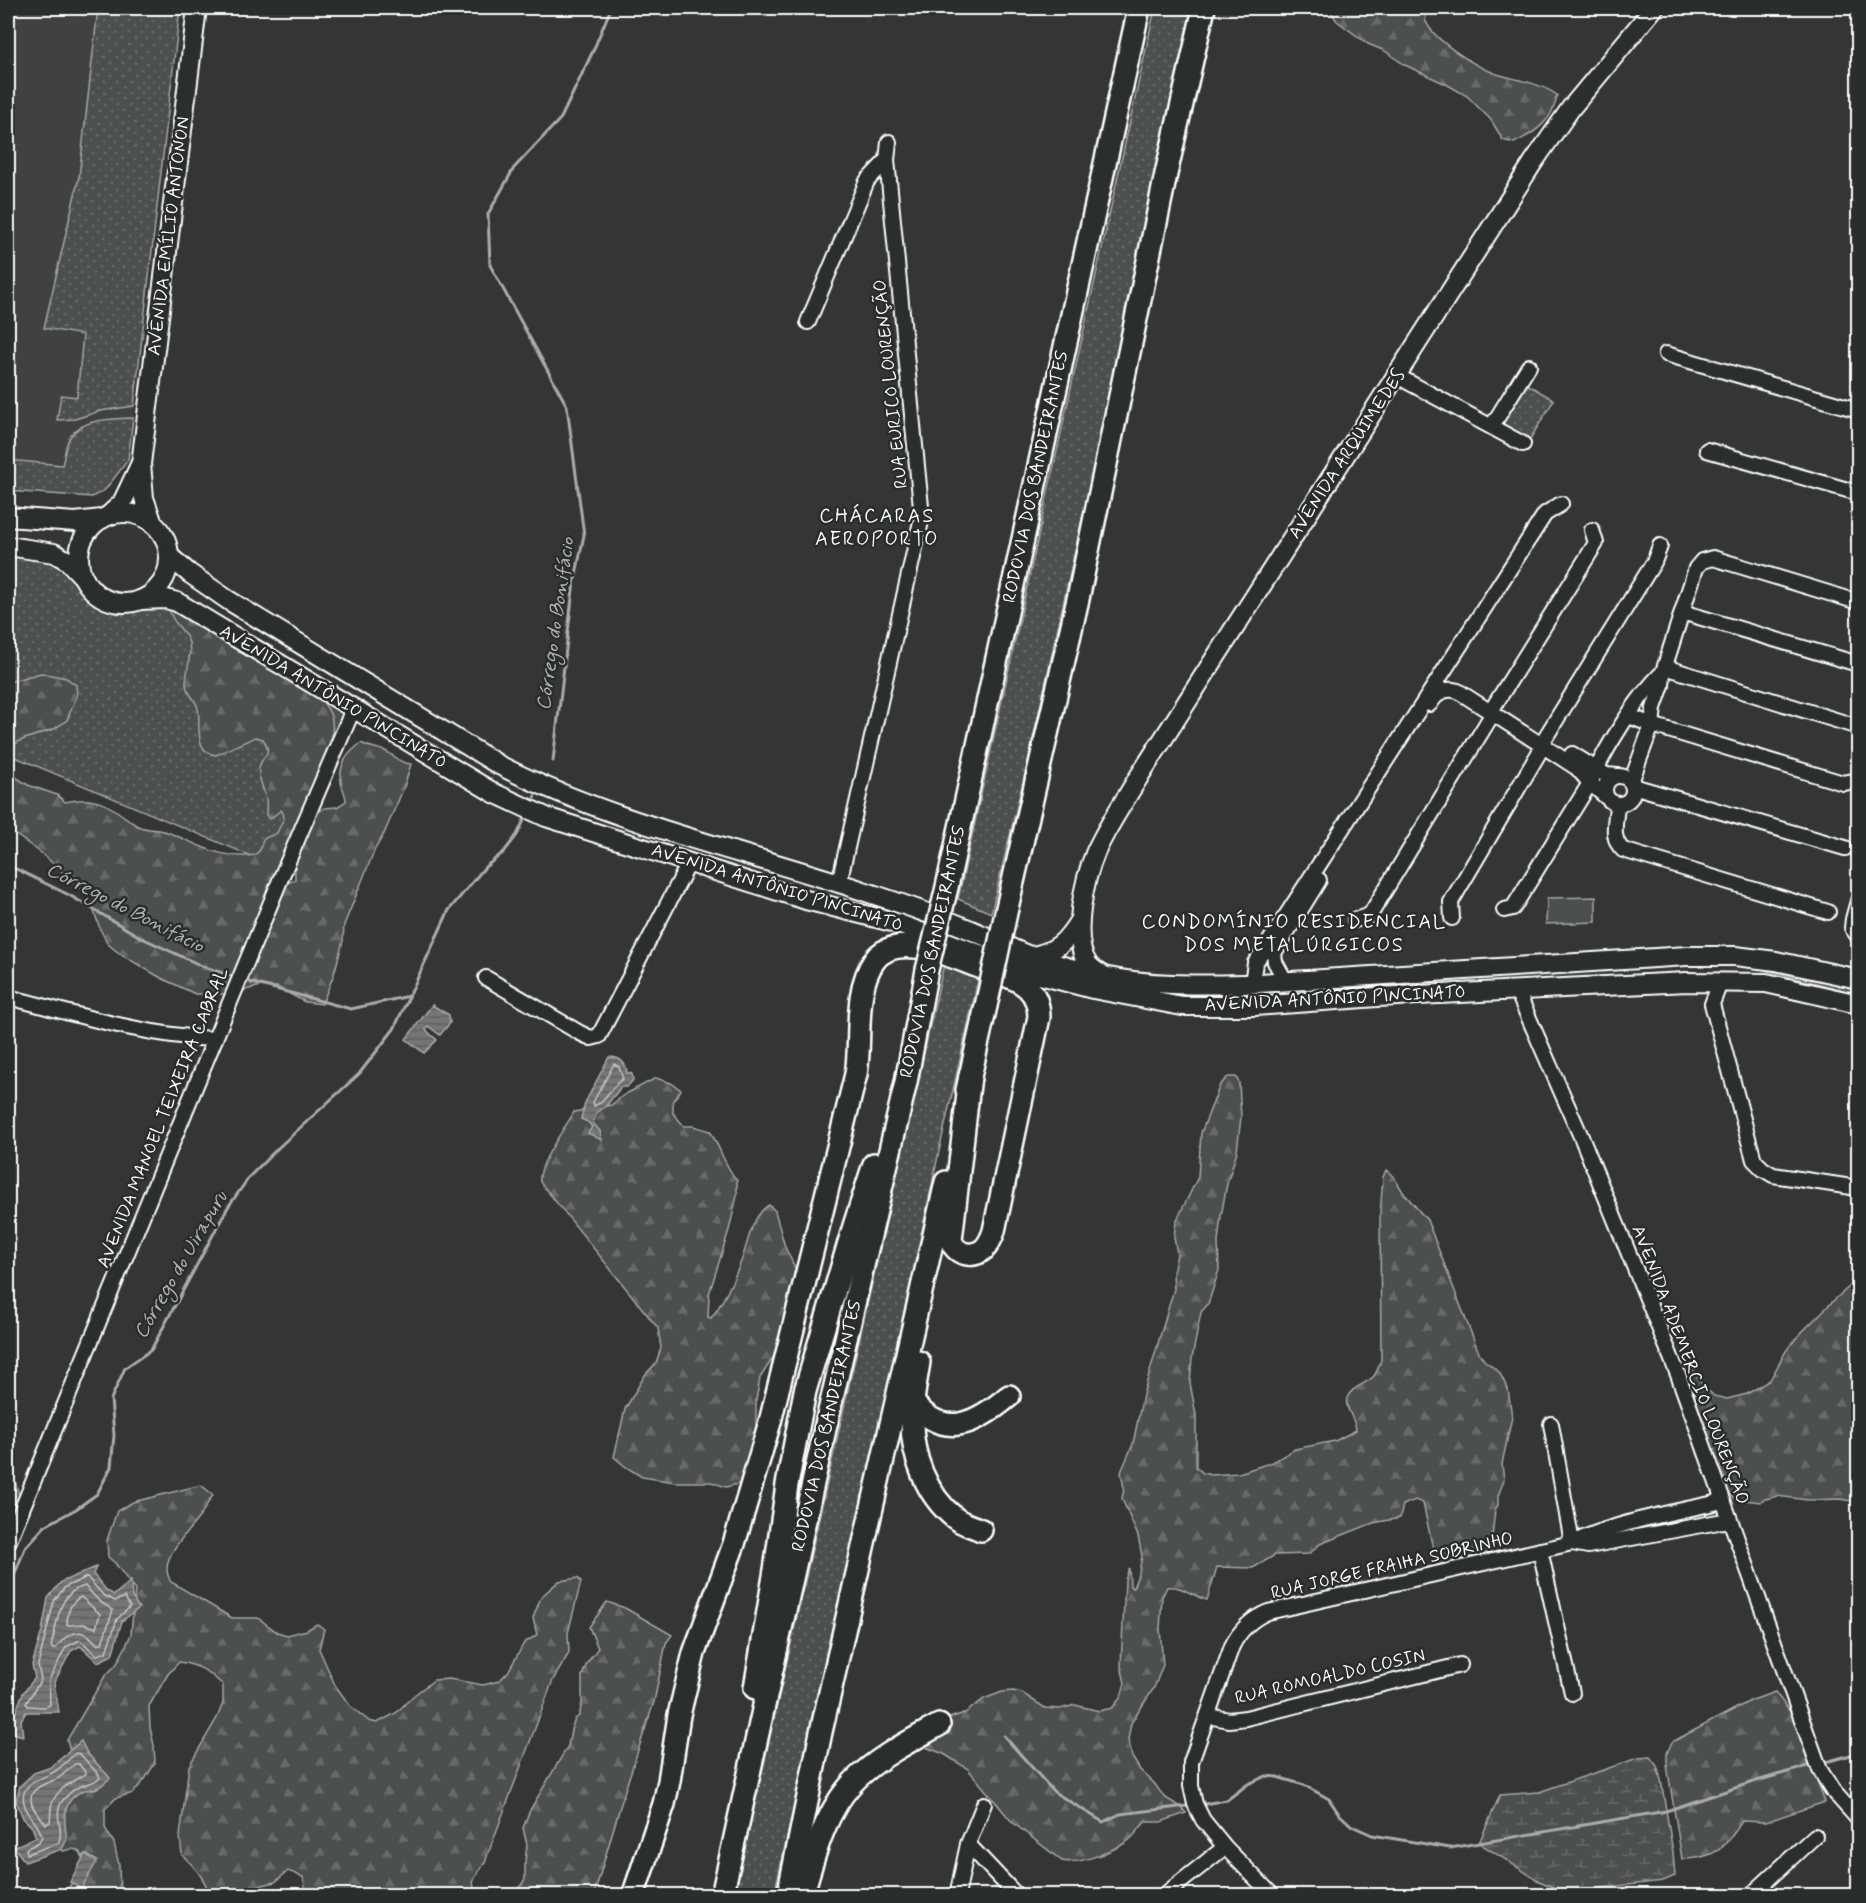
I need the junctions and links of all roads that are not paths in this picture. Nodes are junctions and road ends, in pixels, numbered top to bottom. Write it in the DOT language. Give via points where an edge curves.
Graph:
graph roads {
  1 [pos="197,8"];
  2 [pos="1139,8"];
  3 [pos="1203,8"];
  4 [pos="1654,8"];
  5 [pos="889,142"];
  6 [pos="887,160"];
  7 [pos="808,322"];
  8 [pos="1666,354"];
  9 [pos="1529,366"];
  10 [pos="1397,376"];
  11 [pos="1858,410"];
  12 [pos="1492,426"];
  13 [pos="1522,444"];
  14 [pos="1707,450"];
  15 [pos="141,464"];
  16 [pos="1858,493"];
  17 [pos="1561,504"];
  18 [pos="8,517"];
  19 [pos="105,517"];
  20 [pos="153,524"];
  21 [pos="1592,530"];
  22 [pos="8,546"];
  23 [pos="1659,546"];
  24 [pos="169,556"];
  25 [pos="85,580"];
  26 [pos="140,600"];
  27 [pos="1858,602"];
  28 [pos="1682,612"];
  29 [pos="1858,664"];
  30 [pos="1664,669"];
  31 [pos="349,674"];
  32 [pos="1442,674"];
  33 [pos="354,707"];
  34 [pos="1494,709"];
  35 [pos="1629,716"];
  36 [pos="1652,725"];
  37 [pos="1858,727"];
  38 [pos="1544,742"];
  39 [pos="1596,769"];
  40 [pos="1627,781"];
  41 [pos="1855,781"];
  42 [pos="1590,783"];
  43 [pos="1611,801"];
  44 [pos="567,823"];
  45 [pos="646,825"];
  46 [pos="678,836"];
  47 [pos="1845,848"];
  48 [pos="689,863"];
  49 [pos="839,883"];
  50 [pos="1858,901"];
  51 [pos="1504,910"];
  52 [pos="1828,912"];
  53 [pos="1452,918"];
  54 [pos="1355,920"];
  55 [pos="1079,921"];
  56 [pos="1858,936"];
  57 [pos="1032,956"];
  58 [pos="1735,956"];
  59 [pos="1647,959"];
  60 [pos="1103,976"];
  61 [pos="486,978"];
  62 [pos="1858,979"];
  63 [pos="1286,982"];
  64 [pos="1252,983"];
  65 [pos="1720,983"];
  66 [pos="1623,985"];
  67 [pos="1517,991"];
  68 [pos="8,997"];
  69 [pos="1283,1004"];
  70 [pos="1858,1004"];
  71 [pos="215,1039"];
  72 [pos="970,1076"];
  73 [pos="906,1082"];
  74 [pos="1858,1188"];
  75 [pos="926,1269"];
  76 [pos="1009,1396"];
  77 [pos="913,1402"];
  78 [pos="1551,1424"];
  79 [pos="1723,1501"];
  80 [pos="1729,1520"];
  81 [pos="981,1530"];
  82 [pos="8,1543"];
  83 [pos="1572,1543"];
  84 [pos="1540,1550"];
  85 [pos="1460,1665"];
  86 [pos="1572,1693"];
  87 [pos="1208,1716"];
  88 [pos="939,1725"];
  89 [pos="984,1804"];
  90 [pos="1858,1819"];
  91 [pos="736,1830"];
  92 [pos="1815,1836"];
  93 [pos="968,1844"];
  94 [pos="1225,1847"];
  95 [pos="633,1896"];
  96 [pos="722,1896"];
  97 [pos="788,1896"];
  98 [pos="802,1896"];
  99 [pos="957,1896"];
  100 [pos="1017,1896"];
  101 [pos="1163,1896"];
  102 [pos="1273,1896"];
  103 [pos="1750,1896"];
  1 -- 15 [label="main road, AVENIDA EMÍLIO ANTONON"];
  2 -- 73 [label="highway, RODOVIA DOS BANDEIRANTES, bridge" via="927,970"];
  3 -- 72 [label="highway, bridge" via="1078,599"];
  4 -- 10 [label="main road, AVENIDA ARQUIMEDES" via="1571,108"];
  5 -- 6 [label="street, RUA EURICO LOURENÇÃO"];
  6 -- 7 [label="street" via="867,181"];
  6 -- 49 [label="street, RUA EURICO LOURENÇÃO" via="922,517"];
  8 -- 11 [label="street"];
  9 -- 12 [label="street"];
  10 -- 12 [label="street"];
  10 -- 55 [label="main road, AVENIDA ARQUIMEDES" via="1120,808 1096,851"];
  12 -- 13 [label="street"];
  14 -- 16 [label="street"];
  15 -- 19 [label="main road" via="122,503"];
  15 -- 20 [label="main road, AVENIDA ANTÔNIO PINCINATO" via="144,498"];
  17 -- 32 [label="street" via="1545,514"];
  18 -- 19 [label="main road" via="75,522"];
  19 -- 20 [label="main road" via="132,514"];
  19 -- 25 [label="main road" via="83,539 79,552"];
  20 -- 24 [label="main road, AVENIDA ANTÔNIO PINCINATO" via="167,544"];
  21 -- 34 [label="street" via="1596,543"];
  22 -- 25 [label="main road, AVENIDA ANTÔNIO PINCINATO" via="54,553 68,561"];
  23 -- 38 [label="street" via="1654,562"];
  24 -- 26 [label="main road" via="161,583"];
  24 -- 31 [label="main road, AVENIDA ANTÔNIO PINCINATO" via="228,600"];
  25 -- 26 [label="main road, AVENIDA ANTÔNIO PINCINATO" via="92,590 115,602"];
  26 -- 33 [label="main road, AVENIDA ANTÔNIO PINCINATO" via="177,602"];
  27 -- 28 [label="street" via="1713,558 1696,568"];
  28 -- 29 [label="street"];
  28 -- 30 [label="street"];
  30 -- 35 [label="street"];
  30 -- 36 [label="street"];
  30 -- 37 [label="street"];
  31 -- 33 [label="main road" via="356,692"];
  31 -- 45 [label="main road, AVENIDA ANTÔNIO PINCINATO" via="499,765 564,795"];
  32 -- 34 [label="street"];
  32 -- 64 [label="street" via="1255,963"];
  33 -- 44 [label="main road, AVENIDA ANTÔNIO PINCINATO" via="494,793"];
  33 -- 71 [label="street, AVENIDA MANOEL TEIXEIRA CABRAL"];
  34 -- 38 [label="street"];
  34 -- 54 [label="street" via="1370,915"];
  34 -- 63 [label="street" via="1450,688 1435,697 1274,953"];
  35 -- 36 [label="street"];
  35 -- 39 [label="street"];
  36 -- 40 [label="street"];
  36 -- 41 [label="street" via="1843,783"];
  38 -- 39 [label="street"];
  38 -- 42 [label="street"];
  38 -- 53 [label="street" via="1451,902"];
  39 -- 40 [label="street"];
  39 -- 42 [label="street"];
  40 -- 43 [label="street" via="1634,791 1630,800 1622,805"];
  40 -- 43 [label="street" via="1613,777 1606,783"];
  40 -- 47 [label="street"];
  42 -- 43 [label="street"];
  42 -- 51 [label="street" via="1513,908"];
  43 -- 52 [label="street" via="1616,844 1623,850"];
  44 -- 45 [label="main road" via="568,813 577,809 627,826"];
  44 -- 48 [label="main road, AVENIDA ANTÔNIO PINCINATO"];
  45 -- 46 [label="main road, AVENIDA ANTÔNIO PINCINATO"];
  46 -- 48 [label="main road" via="689,851"];
  46 -- 49 [label="main road, AVENIDA ANTÔNIO PINCINATO"];
  48 -- 61 [label="street" via="599,1036 591,1038 580,1033"];
  48 -- 69 [label="main road, AVENIDA ANTÔNIO PINCINATO" via="896,923 1025,970 1093,989 1182,1006"];
  49 -- 57 [label="main road, AVENIDA ANTÔNIO PINCINATO" via="967,928"];
  50 -- 56 [label="street" via="1852,928"];
  55 -- 57 [label="main road, AVENIDA ARQUIMEDES" via="1056,948"];
  55 -- 60 [label="main road, AVENIDA ARQUIMEDES" via="1086,962"];
  57 -- 60 [label="main road, AVENIDA ANTÔNIO PINCINATO"];
  58 -- 59 [label="main road, AVENIDA ANTÔNIO PINCINATO"];
  58 -- 62 [label="main road, AVENIDA ANTÔNIO PINCINATO"];
  58 -- 65 [label="main road"];
  59 -- 63 [label="main road, AVENIDA ANTÔNIO PINCINATO"];
  59 -- 66 [label="main road" via="1646,972"];
  60 -- 64 [label="main road, AVENIDA ANTÔNIO PINCINATO" via="1180,986"];
  63 -- 64 [label="main road, AVENIDA ANTÔNIO PINCINATO"];
  64 -- 69 [label="main road" via="1262,995"];
  65 -- 66 [label="main road, AVENIDA ANTÔNIO PINCINATO"];
  65 -- 70 [label="main road, AVENIDA ANTÔNIO PINCINATO" via="1766,983"];
  65 -- 74 [label="street" via="1712,1004 1754,1160 1773,1175"];
  66 -- 67 [label="main road, AVENIDA ANTÔNIO PINCINATO"];
  67 -- 69 [label="main road, AVENIDA ANTÔNIO PINCINATO"];
  67 -- 79 [label="street, AVENIDA ADEMERCIO LOURENÇÃO" via="1672,1361"];
  68 -- 71 [label="street" via="149,1032"];
  71 -- 82 [label="street, AVENIDA MANOEL TEIXEIRA CABRAL"];
  72 -- 75 [label="highway"];
  72 -- 95 [label="highway" via="951,1239 957,1250 970,1254 986,1247 994,1231 1039,1017 1038,1005 1020,982 935,951 906,946 884,952 874,961 864,987 856,1074 770,1422 734,1544 694,1653 664,1804"];
  73 -- 91 [label="highway, RODOVIA DOS BANDEIRANTES"];
  73 -- 91 [label="highway" via="857,1216 805,1391 755,1682"];
  75 -- 77 [label="highway" via="927,1311"];
  75 -- 97 [label="highway" via="821,1732"];
  76 -- 77 [label="highway" via="981,1417 964,1424 947,1425 933,1420"];
  77 -- 81 [label="highway" via="913,1443 931,1491 957,1520"];
  78 -- 83 [label="street"];
  79 -- 80 [label="street, AVENIDA ADEMERCIO LOURENÇÃO"];
  79 -- 83 [label="street" via="1641,1520"];
  80 -- 83 [label="street" via="1588,1546"];
  80 -- 90 [label="street, AVENIDA ADEMERCIO LOURENÇÃO" via="1818,1764 1833,1791"];
  83 -- 84 [label="street, RUA JORGE FRAIHA SOBRINHO"];
  84 -- 86 [label="street"];
  84 -- 87 [label="street, RUA JORGE FRAIHA SOBRINHO" via="1261,1615 1237,1638"];
  85 -- 87 [label="street, RUA ROMOALDO COSIN" via="1246,1718"];
  87 -- 94 [label="street, RUA JORGE FRAIHA SOBRINHO" via="1191,1762 1191,1786 1203,1820"];
  88 -- 98 [label="highway" via="880,1760 848,1788 822,1834"];
  89 -- 93 [label="street"];
  91 -- 96 [label="highway, RODOVIA DOS BANDEIRANTES"];
  92 -- 103 [label="street"];
  93 -- 99 [label="street"];
  93 -- 100 [label="street"];
  94 -- 101 [label="street"];
  94 -- 102 [label="street, RUA JORGE FRAIHA SOBRINHO"];
}
